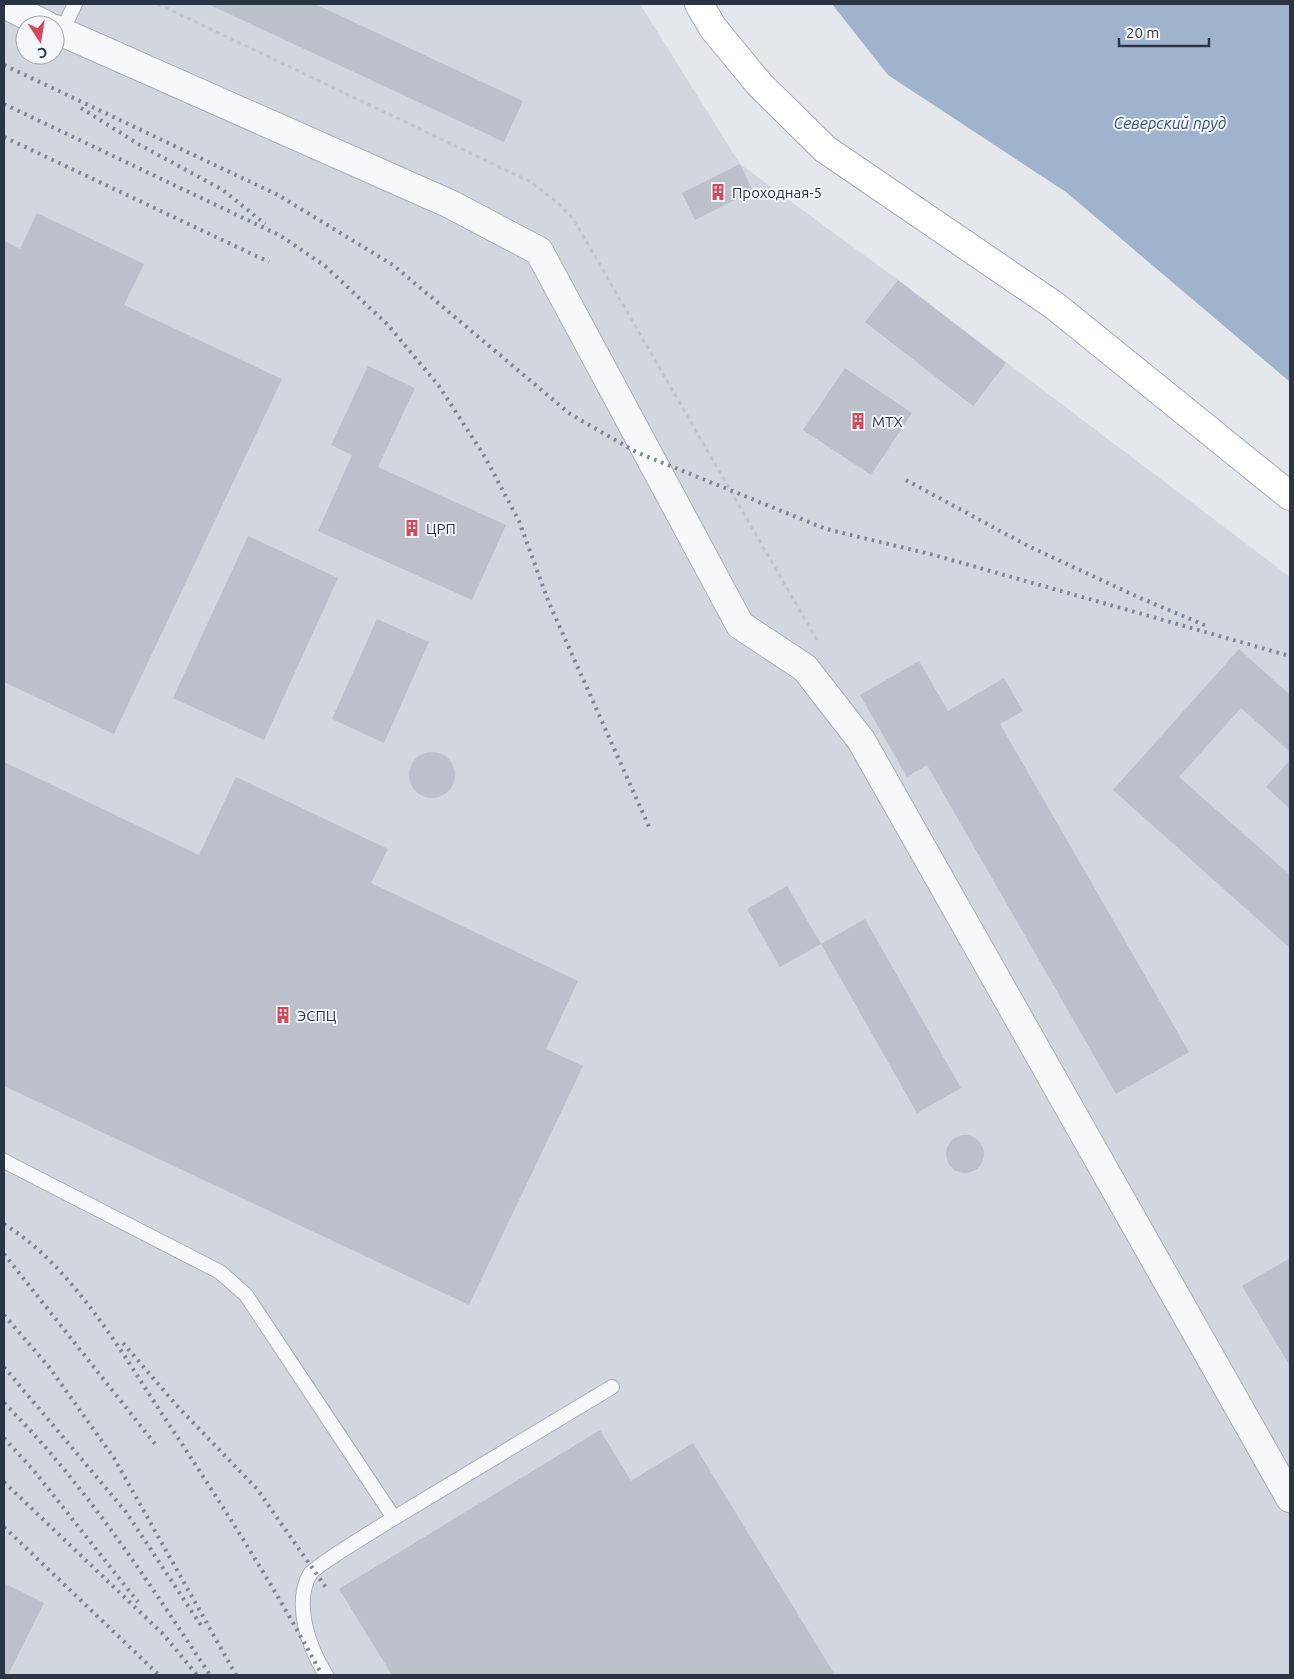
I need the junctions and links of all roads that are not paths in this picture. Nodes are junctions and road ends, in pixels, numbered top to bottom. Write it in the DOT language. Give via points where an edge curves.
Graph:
graph roads {
  1 [pos="4,4"];
  2 [pos="74,4"];
  3 [pos="699,4"];
  4 [pos="26,15"];
  5 [pos="65,15"];
  6 [pos="65,34"];
  7 [pos="1290,496"];
  8 [pos="4,1160"];
  9 [pos="612,1387"];
  10 [pos="1290,1498"];
  11 [pos="394,1518"];
  12 [pos="326,1675"];
  1 -- 4 [label="street"];
  2 -- 5 [label="lane"];
  3 -- 7 [label="main road" via="713,28 760,84 825,149 1055,306"];
  6 -- 10 [label="street" via="450,204 539,251 740,625 805,668 860,740"];
  8 -- 11 [label="lane" via="220,1272 246,1294"];
  9 -- 11 [label="lane"];
  11 -- 12 [label="lane" via="311,1572 301,1599 313,1654"];
}
